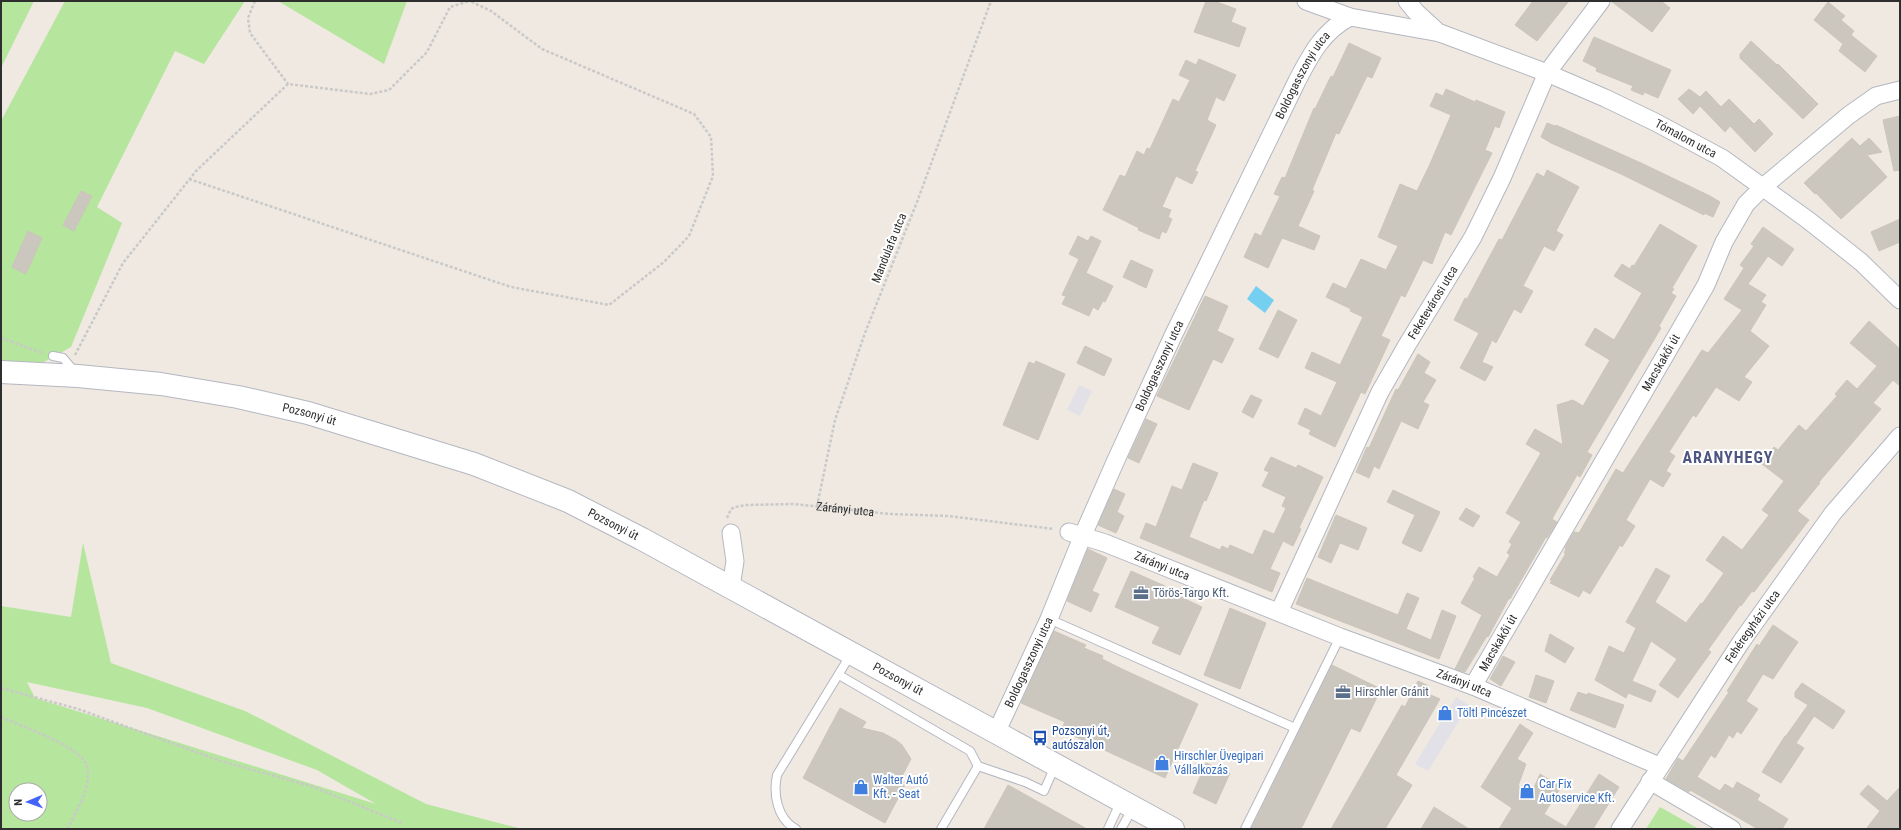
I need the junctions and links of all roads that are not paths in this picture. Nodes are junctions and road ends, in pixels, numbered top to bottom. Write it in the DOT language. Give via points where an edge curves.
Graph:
graph roads {
  1 [pos="1306,1"];
  2 [pos="1324,1"];
  3 [pos="1407,1"];
  4 [pos="1601,1"];
  5 [pos="1350,17"];
  6 [pos="1440,33"];
  7 [pos="1547,73"];
  8 [pos="1900,90"];
  9 [pos="1763,188"];
  10 [pos="1900,300"];
  11 [pos="53,356"];
  12 [pos="74,371"];
  13 [pos="1,372"];
  14 [pos="1900,436"];
  15 [pos="731,533"];
  16 [pos="1076,533"];
  17 [pos="731,587"];
  18 [pos="1279,612"];
  19 [pos="1049,619"];
  20 [pos="1340,637"];
  21 [pos="851,653"];
  22 [pos="839,675"];
  23 [pos="1473,686"];
  24 [pos="1295,728"];
  25 [pos="996,733"];
  26 [pos="1056,765"];
  27 [pos="978,766"];
  28 [pos="1659,766"];
  29 [pos="1650,781"];
  30 [pos="1128,804"];
  31 [pos="796,829"];
  32 [pos="941,829"];
  33 [pos="1108,829"];
  34 [pos="1120,829"];
  35 [pos="1172,829"];
  36 [pos="1245,829"];
  37 [pos="1620,829"];
  38 [pos="1732,829"];
  1 -- 5 [label="street, Tómalom utca"];
  2 -- 5 [label="lane"];
  3 -- 6 [label="street, Tómalom utca"];
  4 -- 7 [label="street, Feketevárosi utca"];
  5 -- 6 [label="street, Tómalom utca"];
  5 -- 16 [label="street, Boldogasszonyi utca" via="1337,24 1313,50"];
  6 -- 7 [label="street, Tómalom utca"];
  7 -- 9 [label="street, Tómalom utca" via="1655,122 1722,158"];
  7 -- 18 [label="street, Feketevárosi utca" via="1502,178 1473,237 1380,392"];
  8 -- 9 [label="street, Macskakői út" via="1876,96 1849,115"];
  9 -- 10 [label="street, Tómalom utca" via="1862,262"];
  9 -- 23 [label="street, Macskakői út" via="1746,204 1724,242 1706,285"];
  11 -- 12 [label="lane" via="63,358"];
  12 -- 13 [label="main road, Pozsonyi út"];
  12 -- 17 [label="main road, Pozsonyi út" via="238,396 308,413 474,464 568,501"];
  14 -- 28 [label="street, Fehéregyházi utca" via="1833,513 1741,642"];
  15 -- 17 [label="street" via="735,561"];
  16 -- 18 [label="street, Zárányi utca"];
  16 -- 19 [label="street, Boldogasszonyi utca"];
  17 -- 21 [label="main road, Pozsonyi út"];
  18 -- 20 [label="street, Zárányi utca"];
  19 -- 24 [label="lane"];
  19 -- 25 [label="street, Boldogasszonyi utca"];
  20 -- 23 [label="street, Zárányi utca"];
  20 -- 24 [label="lane"];
  21 -- 22 [label="lane"];
  21 -- 25 [label="main road, Pozsonyi út"];
  22 -- 27 [label="lane" via="970,751"];
  22 -- 31 [label="lane" via="777,775 777,802 786,820"];
  23 -- 28 [label="street, Zárányi utca"];
  24 -- 36 [label="lane"];
  25 -- 26 [label="main road, Pozsonyi út"];
  26 -- 27 [label="lane" via="1044,791"];
  26 -- 30 [label="main road, Pozsonyi út"];
  27 -- 32 [label="lane"];
  28 -- 29 [label="street, Fehéregyházi utca"];
  29 -- 37 [label="street, Fehéregyházi utca"];
  29 -- 38 [label="street"];
  30 -- 33 [label="lane"];
  30 -- 34 [label="lane"];
  30 -- 35 [label="main road, Pozsonyi út"];
}
